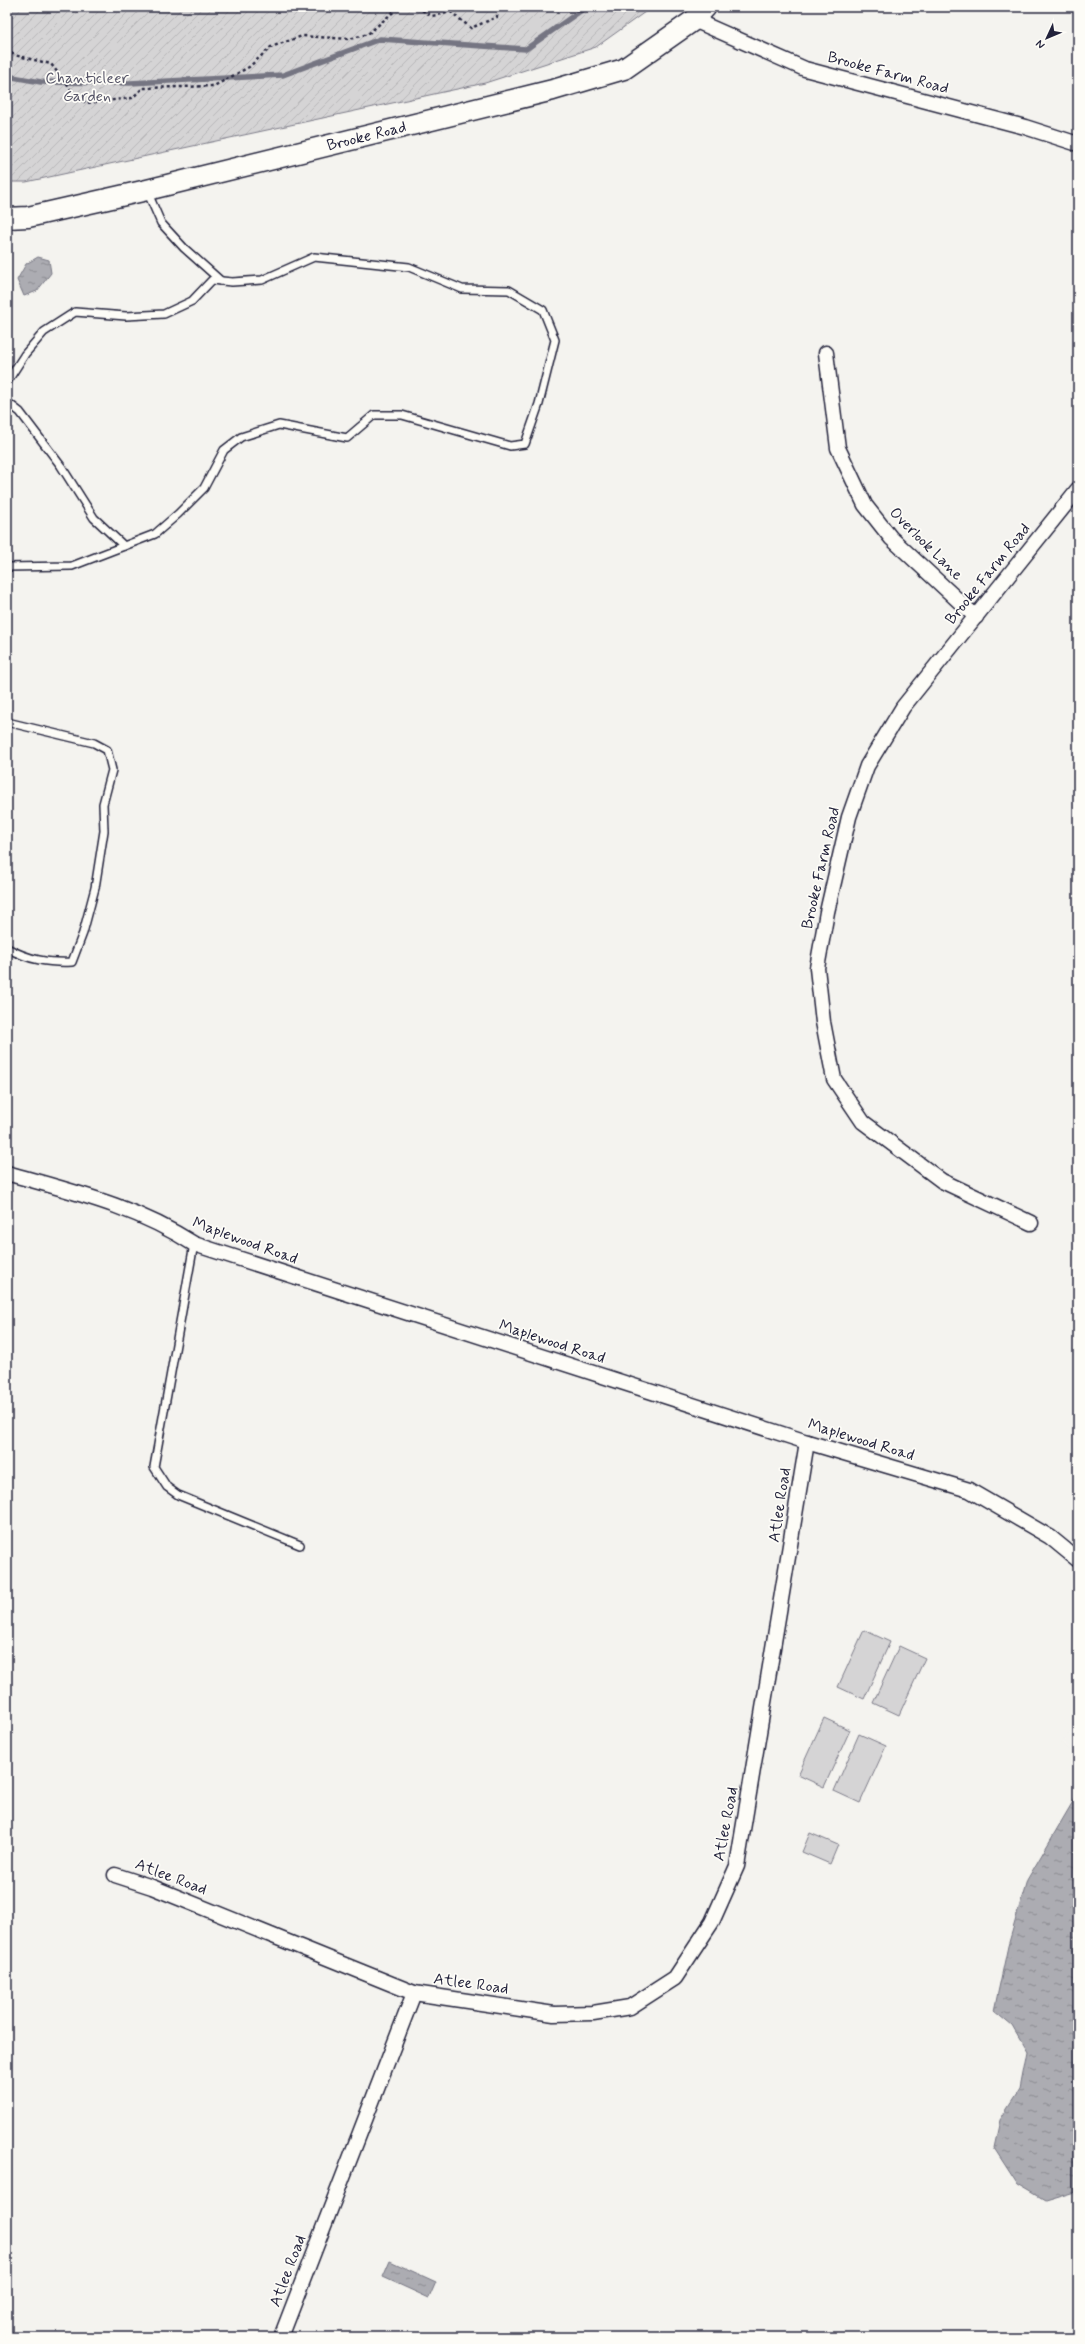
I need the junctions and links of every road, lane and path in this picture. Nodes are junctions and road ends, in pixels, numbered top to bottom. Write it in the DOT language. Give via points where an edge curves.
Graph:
graph roads {
  1 [pos="399,7"];
  2 [pos="417,7"];
  3 [pos="498,7"];
  4 [pos="700,13"];
  5 [pos="7,49"];
  6 [pos="1078,144"];
  7 [pos="147,190"];
  8 [pos="7,218"];
  9 [pos="221,281"];
  10 [pos="826,353"];
  11 [pos="7,382"];
  12 [pos="7,402"];
  13 [pos="1078,489"];
  14 [pos="124,546"];
  15 [pos="7,567"];
  16 [pos="976,617"];
  17 [pos="7,722"];
  18 [pos="7,948"];
  19 [pos="7,1173"];
  20 [pos="1031,1223"];
  21 [pos="194,1244"];
  22 [pos="807,1442"];
  23 [pos="300,1545"];
  24 [pos="1078,1560"];
  25 [pos="115,1875"];
  26 [pos="414,1993"];
  27 [pos="281,2337"];
  1 -- 5 [label="path" via="368,34 349,39 302,36 271,47 249,67 214,86 143,88 132,98 98,103 86,103 75,95 51,64 14,55"];
  2 -- 3 [label="path" via="432,16 451,12 471,28 497,17"];
  4 -- 6 [label="street, Brooke Farm Road" via="805,69 1025,127"];
  4 -- 7 [label="main road, Brooke Road" via="624,69 553,90"];
  7 -- 8 [label="main road, Brooke Road" via="28,216"];
  7 -- 9 [label="lane" via="161,223"];
  9 -- 11 [label="lane" via="212,280 192,301 164,314 126,316 75,312 44,332 25,354"];
  9 -- 14 [label="lane" via="262,280 314,257 409,267 462,289 509,290 543,310 555,340 539,404 525,444 510,446 402,415 374,415 346,438 279,425 242,437 224,450 204,488 178,514 155,534"];
  10 -- 16 [label="street, Overlook Lane" via="838,448 866,505 891,538"];
  12 -- 14 [label="lane" via="20,412 61,466 94,518"];
  13 -- 16 [label="street, Brooke Farm Road"];
  14 -- 15 [label="lane" via="72,566"];
  16 -- 20 [label="street, Brooke Farm Road" via="903,707 867,766 849,817 827,912 818,968 823,1022 834,1079 863,1122 942,1181"];
  17 -- 18 [label="lane" via="94,743 107,750 112,770 104,804 104,831 95,888 72,962 45,963 19,955"];
  19 -- 21 [label="street, Maplewood Road" via="108,1202 166,1226"];
  21 -- 22 [label="street, Maplewood Road"];
  21 -- 23 [label="lane" via="154,1467 167,1486 178,1495"];
  22 -- 24 [label="street, Maplewood Road" via="969,1490 1050,1537"];
  22 -- 26 [label="street, Atlee Road" via="737,1866 712,1922 676,1978 630,2007 593,2012 554,2014"];
  25 -- 26 [label="street, Atlee Road" via="152,1887"];
  26 -- 27 [label="street, Atlee Road"];
}
